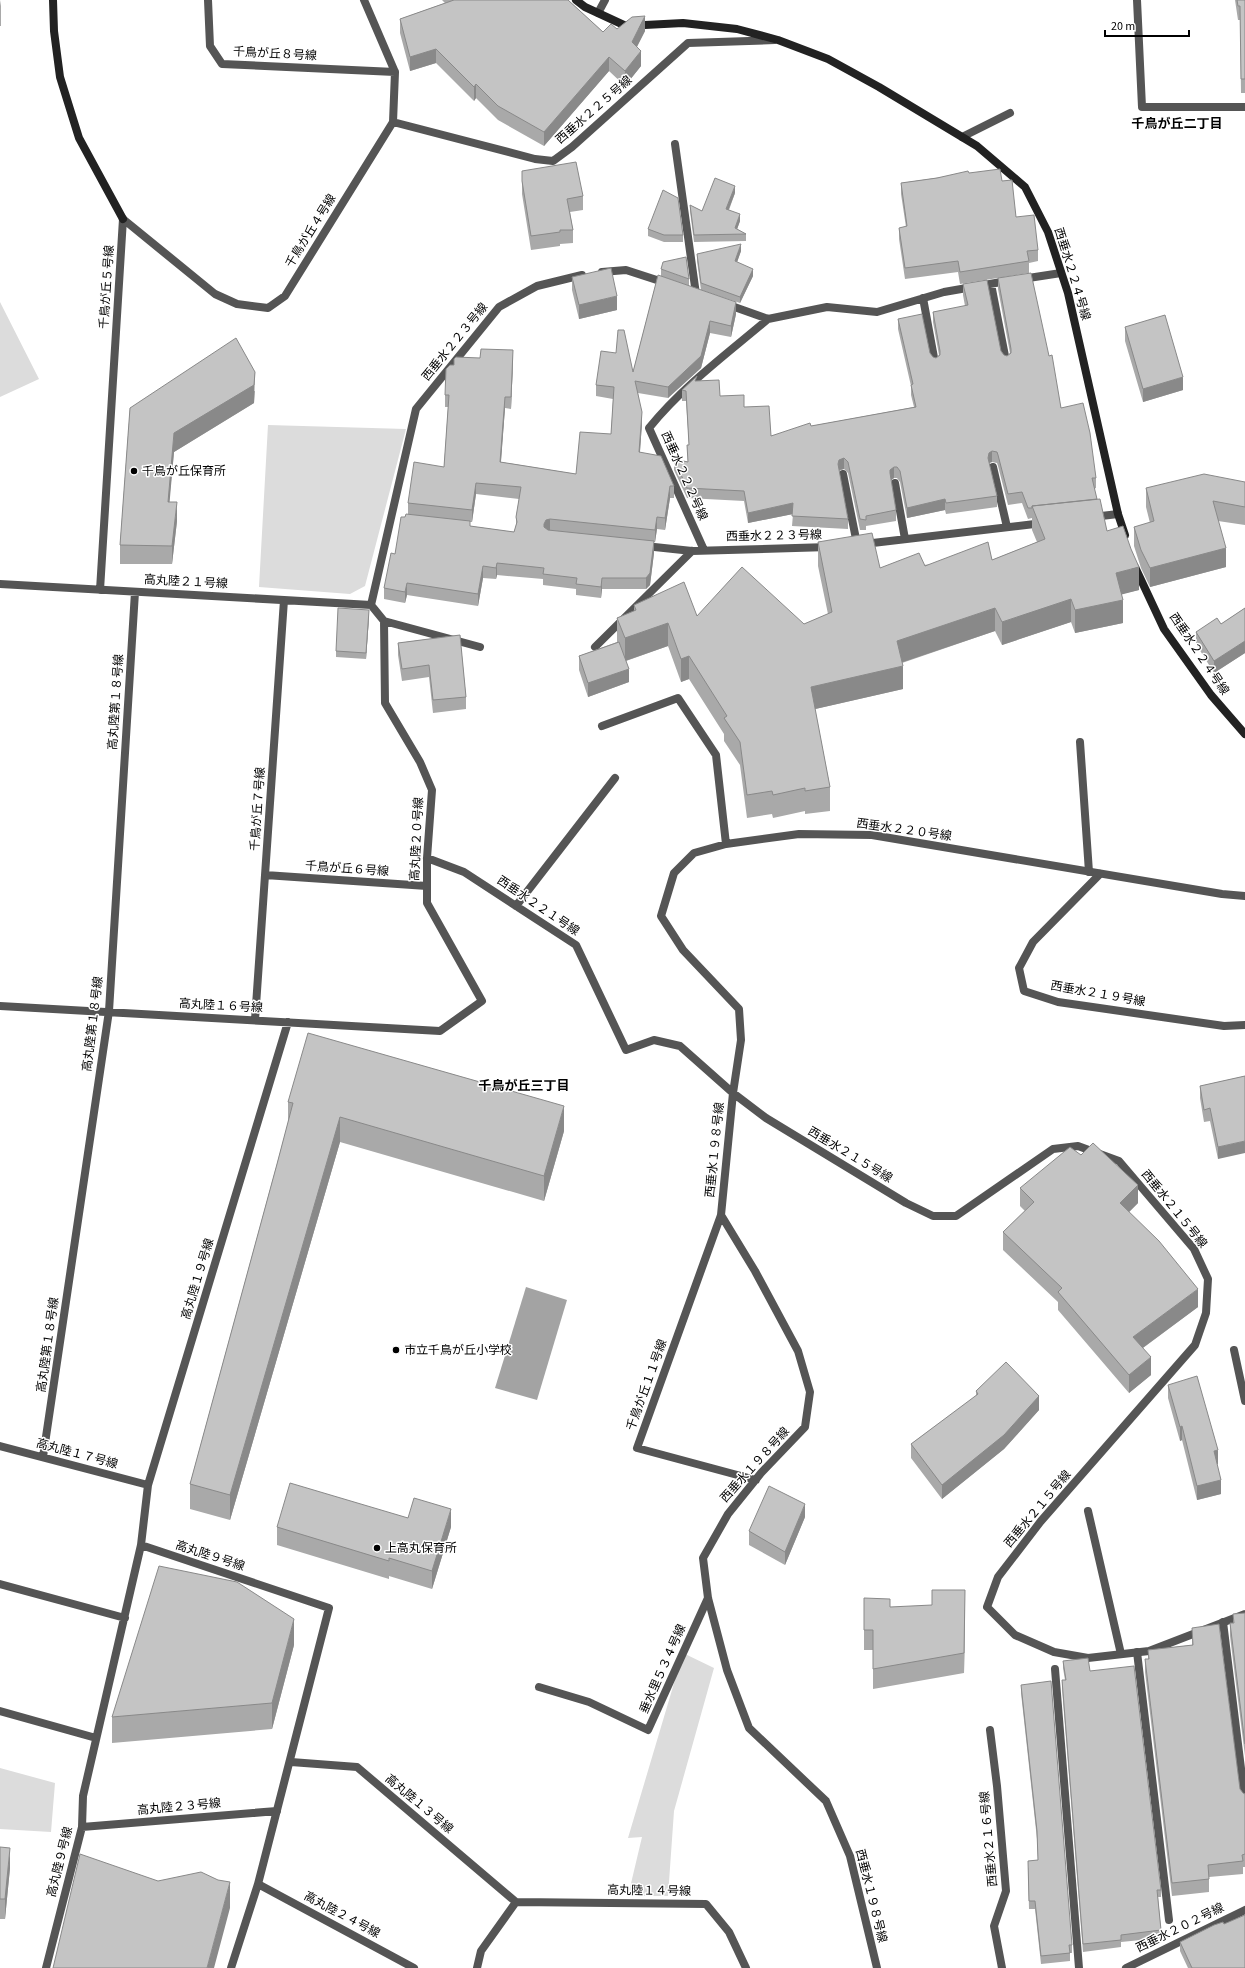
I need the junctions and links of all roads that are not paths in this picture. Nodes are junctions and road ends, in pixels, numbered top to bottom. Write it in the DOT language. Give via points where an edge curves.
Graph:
graph roads {
  1 [pos="53,0"];
  2 [pos="208,0"];
  3 [pos="364,0"];
  4 [pos="576,0"];
  5 [pos="605,0"];
  6 [pos="1138,0"];
  7 [pos="598,13"];
  8 [pos="778,40"];
  9 [pos="395,72"];
  10 [pos="1245,107"];
  11 [pos="1010,113"];
  12 [pos="393,122"];
  13 [pos="962,137"];
  14 [pos="674,144"];
  15 [pos="123,219"];
  16 [pos="1061,273"];
  17 [pos="991,284"];
  18 [pos="675,287"];
  19 [pos="696,294"];
  20 [pos="923,298"];
  21 [pos="718,301"];
  22 [pos="768,319"];
  23 [pos="1006,361"];
  24 [pos="935,363"];
  25 [pos="993,467"];
  26 [pos="843,474"];
  27 [pos="895,483"];
  28 [pos="1118,514"];
  29 [pos="1086,518"];
  30 [pos="1054,522"];
  31 [pos="1007,527"];
  32 [pos="905,539"];
  33 [pos="1127,542"];
  34 [pos="636,545"];
  35 [pos="835,547"];
  36 [pos="704,550"];
  37 [pos="692,551"];
  38 [pos="1131,556"];
  39 [pos="0,584"];
  40 [pos="100,590"];
  41 [pos="135,592"];
  42 [pos="284,600"];
  43 [pos="371,605"];
  44 [pos="384,621"];
  45 [pos="480,647"];
  46 [pos="595,647"];
  47 [pos="602,726"];
  48 [pos="1245,734"];
  49 [pos="1080,742"];
  50 [pos="615,778"];
  51 [pos="726,844"];
  52 [pos="427,858"];
  53 [pos="1089,872"];
  54 [pos="1100,874"];
  55 [pos="265,875"];
  56 [pos="427,886"];
  57 [pos="1245,896"];
  58 [pos="516,906"];
  59 [pos="0,1006"];
  60 [pos="109,1011"];
  61 [pos="255,1020"];
  62 [pos="288,1022"];
  63 [pos="1245,1025"];
  64 [pos="440,1031"];
  65 [pos="626,1050"];
  66 [pos="733,1093"];
  67 [pos="721,1215"];
  68 [pos="1234,1350"];
  69 [pos="1245,1401"];
  70 [pos="0,1446"];
  71 [pos="44,1456"];
  72 [pos="756,1480"];
  73 [pos="148,1485"];
  74 [pos="1088,1511"];
  75 [pos="141,1545"];
  76 [pos="0,1584"];
  77 [pos="708,1598"];
  78 [pos="1245,1614"];
  79 [pos="125,1618"];
  80 [pos="1224,1622"];
  81 [pos="1137,1652"];
  82 [pos="1121,1654"];
  83 [pos="1055,1669"];
  84 [pos="539,1687"];
  85 [pos="0,1711"];
  86 [pos="990,1730"];
  87 [pos="96,1738"];
  88 [pos="291,1762"];
  89 [pos="1245,1801"];
  90 [pos="277,1811"];
  91 [pos="82,1827"];
  92 [pos="258,1884"];
  93 [pos="516,1902"];
  94 [pos="1245,1910"];
  95 [pos="1169,1920"];
  96 [pos="46,1968"];
  97 [pos="231,1968"];
  98 [pos="414,1968"];
  99 [pos="477,1968"];
  100 [pos="746,1968"];
  101 [pos="877,1968"];
  102 [pos="1002,1968"];
  103 [pos="1079,1968"];
  104 [pos="1126,1968"];
  1 -- 15 [label="street" via="60,77 79,138"];
  2 -- 9 [label="street, 千鳥が丘８号線" via="210,46 222,64"];
  3 -- 9 [label="street, 千鳥が丘４号線"];
  4 -- 7 [label="street, 西垂水２２４号線"];
  5 -- 7 [label="street"];
  6 -- 10 [label="street" via="1142,107"];
  7 -- 8 [label="street, 西垂水２２４号線" via="626,26 683,23 737,29"];
  8 -- 12 [label="street, 西垂水２２５号線" via="688,43 553,161 535,159"];
  8 -- 13 [label="street, 西垂水２２４号線" via="828,59"];
  9 -- 12 [label="street, 千鳥が丘４号線"];
  11 -- 13 [label="street"];
  12 -- 15 [label="street, 千鳥が丘４号線" via="285,296 268,308 237,304 215,294"];
  13 -- 16 [label="street, 西垂水２２４号線" via="977,146 1025,187 1048,232"];
  14 -- 19 [label="street"];
  15 -- 40 [label="street, 千鳥が丘５号線"];
  16 -- 17 [label="street"];
  16 -- 28 [label="street, 西垂水２２４号線" via="1068,293"];
  17 -- 20 [label="street"];
  17 -- 23 [label="street"];
  18 -- 43 [label="street, 西垂水２２３号線" via="626,270 584,274 537,286 499,308 416,409 395,518"];
  20 -- 22 [label="street" via="877,312 827,307"];
  20 -- 24 [label="street"];
  21 -- 22 [label="street"];
  22 -- 36 [label="street, 西垂水２２２号線" via="705,372 649,428"];
  25 -- 31 [label="street"];
  26 -- 32 [label="street" via="853,545"];
  27 -- 32 [label="street"];
  28 -- 29 [label="street"];
  28 -- 33 [label="street, 西垂水２２４号線"];
  30 -- 31 [label="street"];
  31 -- 32 [label="street"];
  34 -- 37 [label="street, 西垂水２２３号線"];
  35 -- 36 [label="street, 西垂水２２３号線"];
  36 -- 37 [label="street, 西垂水２２３号線"];
  37 -- 46 [label="street"];
  38 -- 48 [label="street, 西垂水２２４号線" via="1164,629 1211,695"];
  39 -- 40 [label="street, 高丸陸２１号線"];
  40 -- 41 [label="street, 高丸陸２１号線"];
  41 -- 42 [label="street, 高丸陸２１号線"];
  41 -- 60 [label="street, 高丸陸第１８号線"];
  42 -- 43 [label="street, 高丸陸２１号線"];
  42 -- 55 [label="street, 千鳥が丘７号線"];
  43 -- 44 [label="street"];
  44 -- 45 [label="street"];
  44 -- 52 [label="street, 高丸陸２０号線" via="385,703 420,762 432,790"];
  47 -- 51 [label="street" via="678,698 716,755"];
  49 -- 53 [label="street"];
  50 -- 58 [label="street"];
  51 -- 53 [label="street, 西垂水２２０号線" via="799,834 872,836"];
  51 -- 66 [label="street, 西垂水２２０号線" via="694,853 674,873 662,916 683,950 739,1009 741,1040"];
  52 -- 56 [label="street, 高丸陸２０号線"];
  52 -- 58 [label="street, 西垂水２２１号線" via="464,872"];
  53 -- 54 [label="street, 西垂水２２０号線"];
  54 -- 57 [label="street, 西垂水２２０号線"];
  54 -- 63 [label="street, 西垂水２１９号線" via="1033,942 1019,968 1024,991 1066,1003 1224,1026"];
  55 -- 56 [label="street, 千鳥が丘６号線"];
  55 -- 61 [label="street, 千鳥が丘７号線"];
  56 -- 64 [label="street, 高丸陸２０号線" via="427,903 482,1001"];
  58 -- 65 [label="street, 西垂水２２１号線" via="576,945"];
  59 -- 60 [label="street, 高丸陸１６号線"];
  60 -- 61 [label="street, 高丸陸１６号線"];
  60 -- 71 [label="street, 高丸陸第１８号線"];
  61 -- 62 [label="street, 高丸陸１６号線"];
  62 -- 64 [label="street, 高丸陸１６号線"];
  62 -- 73 [label="street, 高丸陸１９号線"];
  65 -- 66 [label="street, 西垂水２１５号線" via="654,1040 680,1046"];
  66 -- 67 [label="street, 西垂水１９８号線"];
  66 -- 82 [label="street, 西垂水２１５号線" via="766,1118 906,1203 933,1216 956,1216 1053,1149 1078,1146 1119,1161 1194,1249 1208,1279 1206,1313 1195,1345 1041,1521 998,1577 987,1607 1015,1635 1054,1652 1088,1658"];
  67 -- 72 [label="street, 西垂水１９８号線" via="798,1351 810,1392 805,1427"];
  67 -- 72 [label="street, 千鳥が丘１１号線" via="637,1448"];
  68 -- 69 [label="street"];
  70 -- 71 [label="street, 高丸陸１７号線"];
  71 -- 73 [label="street, 高丸陸１７号線"];
  72 -- 77 [label="street, 西垂水１９８号線" via="728,1514 703,1558"];
  73 -- 75 [label="street, 高丸陸１９号線"];
  74 -- 82 [label="street"];
  75 -- 79 [label="street, 高丸陸９号線"];
  75 -- 88 [label="street, 高丸陸９号線" via="329,1608"];
  76 -- 79 [label="street"];
  77 -- 84 [label="street, 垂水里５３４号線" via="648,1730 589,1702"];
  77 -- 101 [label="street, 西垂水１９８号線" via="727,1670 749,1728 826,1801 850,1856"];
  78 -- 80 [label="street, 西垂水２１５号線"];
  79 -- 87 [label="street, 高丸陸９号線"];
  80 -- 81 [label="street, 西垂水２１５号線" via="1149,1651"];
  80 -- 89 [label="street"];
  81 -- 82 [label="street, 西垂水２１５号線"];
  81 -- 95 [label="street"];
  83 -- 103 [label="street"];
  85 -- 87 [label="street"];
  86 -- 102 [label="street, 西垂水２１６号線" via="1006,1891 994,1926"];
  87 -- 91 [label="street, 高丸陸９号線" via="83,1796"];
  88 -- 90 [label="street, 高丸陸９号線"];
  88 -- 93 [label="street, 高丸陸１３号線" via="357,1767"];
  90 -- 91 [label="street, 高丸陸２３号線"];
  90 -- 92 [label="street, 高丸陸９号線"];
  91 -- 96 [label="street, 高丸陸９号線"];
  92 -- 97 [label="street, 高丸陸９号線"];
  92 -- 98 [label="street, 高丸陸２４号線"];
  93 -- 99 [label="street" via="481,1951"];
  93 -- 100 [label="street, 高丸陸１４号線" via="706,1904 729,1932"];
  94 -- 104 [label="street, 西垂水２０２号線"];
}
